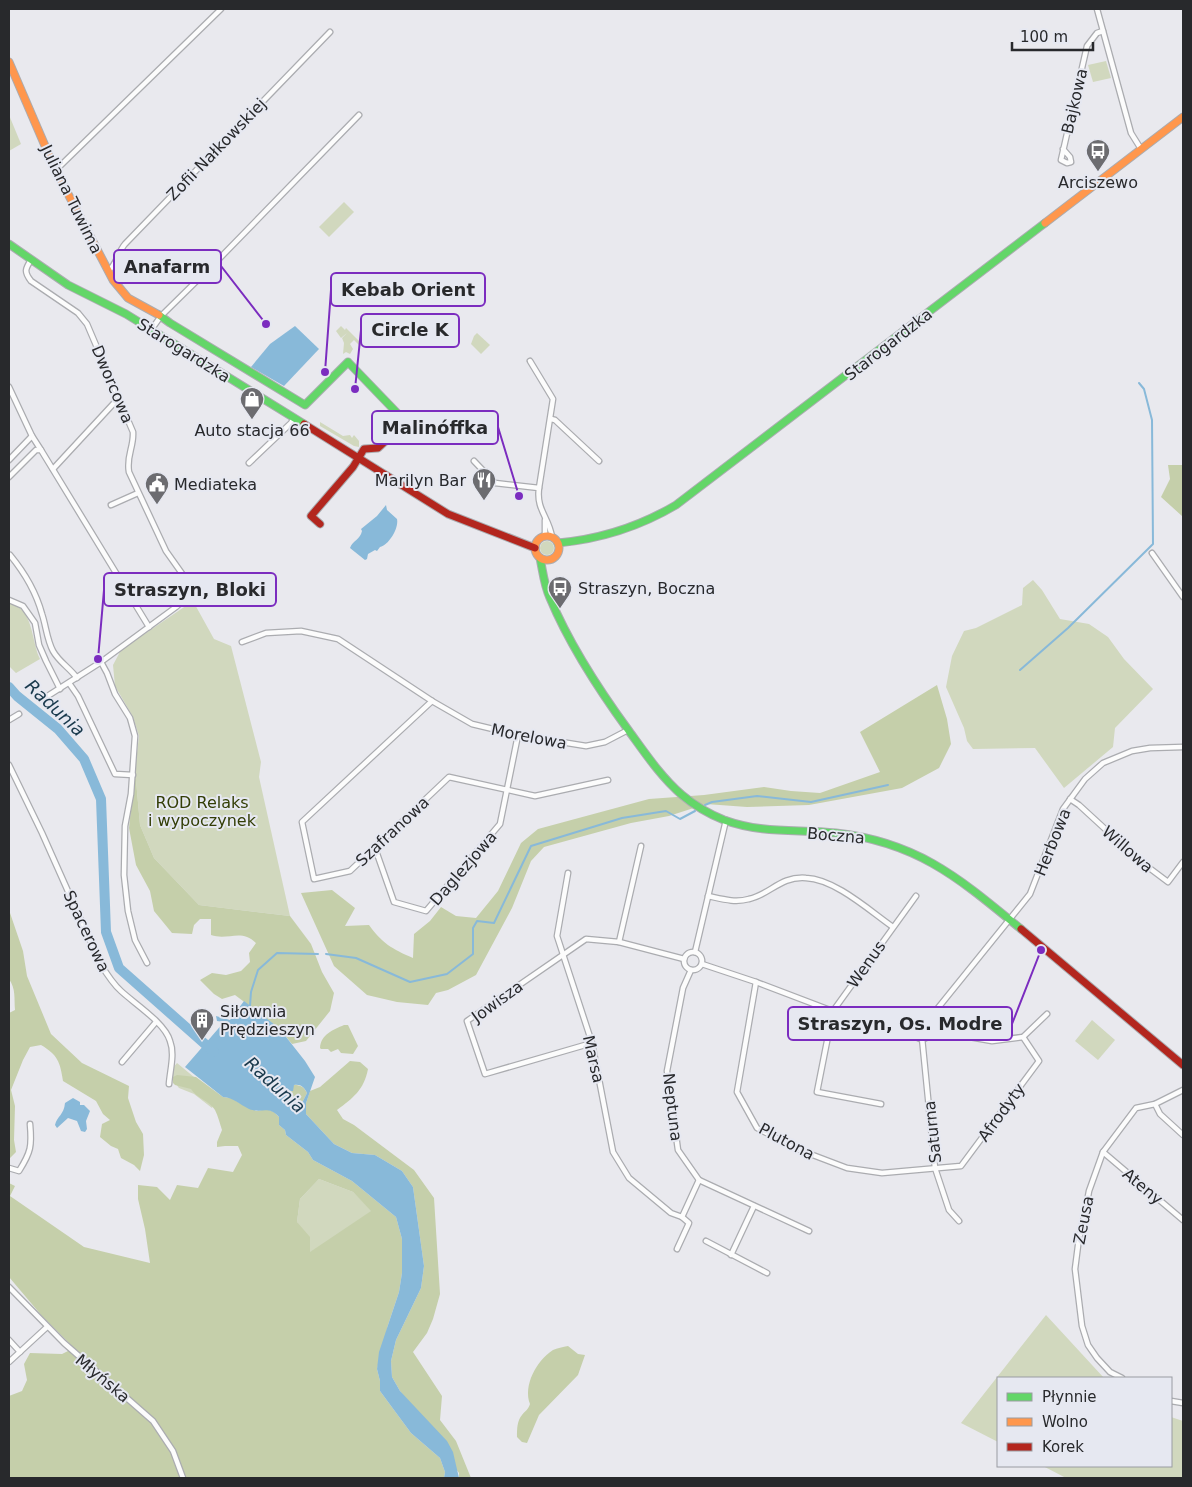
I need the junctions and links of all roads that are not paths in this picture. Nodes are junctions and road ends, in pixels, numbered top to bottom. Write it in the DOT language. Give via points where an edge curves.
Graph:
graph roads {
  1 [pos="221,9"];
  2 [pos="1097,9"];
  3 [pos="1103,31"];
  4 [pos="330,32"];
  5 [pos="9,62"];
  6 [pos="359,115"];
  7 [pos="1183,117"];
  8 [pos="1063,149"];
  9 [pos="1141,149"];
  10 [pos="55,169"];
  11 [pos="9,244"];
  12 [pos="32,260"];
  13 [pos="108,271"];
  14 [pos="161,316"];
  15 [pos="151,330"];
  16 [pos="530,361"];
  17 [pos="9,387"];
  18 [pos="120,400"];
  19 [pos="294,418"];
  20 [pos="551,419"];
  21 [pos="32,436"];
  22 [pos="41,450"];
  23 [pos="358,458"];
  24 [pos="9,460"];
  25 [pos="474,461"];
  26 [pos="599,461"];
  27 [pos="249,463"];
  28 [pos="53,469"];
  29 [pos="9,477"];
  30 [pos="539,488"];
  31 [pos="138,493"];
  32 [pos="111,505"];
  33 [pos="320,524"];
  34 [pos="548,537"];
  35 [pos="536,545"];
  36 [pos="559,546"];
  37 [pos="1152,553"];
  38 [pos="10,555"];
  39 [pos="540,558"];
  40 [pos="549,560"];
  41 [pos="543,576"];
  42 [pos="1183,597"];
  43 [pos="9,600"];
  44 [pos="149,627"];
  45 [pos="242,642"];
  46 [pos="101,662"];
  47 [pos="77,678"];
  48 [pos="69,683"];
  49 [pos="60,689"];
  50 [pos="46,697"];
  51 [pos="432,701"];
  52 [pos="19,714"];
  53 [pos="9,720"];
  54 [pos="628,730"];
  55 [pos="518,735"];
  56 [pos="1183,747"];
  57 [pos="9,765"];
  58 [pos="133,775"];
  59 [pos="608,780"];
  60 [pos="507,790"];
  61 [pos="1070,800"];
  62 [pos="726,820"];
  63 [pos="641,846"];
  64 [pos="375,848"];
  65 [pos="1183,862"];
  66 [pos="568,873"];
  67 [pos="708,896"];
  68 [pos="916,896"];
  69 [pos="1010,920"];
  70 [pos="893,927"];
  71 [pos="619,942"];
  72 [pos="695,952"];
  73 [pos="562,954"];
  74 [pos="684,959"];
  75 [pos="147,963"];
  76 [pos="702,964"];
  77 [pos="691,970"];
  78 [pos="756,982"];
  79 [pos="833,1011"];
  80 [pos="1046,1014"];
  81 [pos="156,1022"];
  82 [pos="926,1024"];
  83 [pos="915,1029"];
  84 [pos="930,1030"];
  85 [pos="1023,1037"];
  86 [pos="922,1038"];
  87 [pos="592,1043"];
  88 [pos="122,1062"];
  89 [pos="1183,1065"];
  90 [pos="169,1084"];
  91 [pos="1183,1090"];
  92 [pos="881,1104"];
  93 [pos="1155,1104"];
  94 [pos="30,1124"];
  95 [pos="1183,1136"];
  96 [pos="1103,1152"];
  97 [pos="9,1168"];
  98 [pos="935,1168"];
  99 [pos="699,1180"];
  100 [pos="754,1206"];
  101 [pos="682,1218"];
  102 [pos="1183,1220"];
  103 [pos="959,1221"];
  104 [pos="809,1231"];
  105 [pos="706,1241"];
  106 [pos="677,1249"];
  107 [pos="732,1255"];
  108 [pos="767,1273"];
  109 [pos="9,1288"];
  110 [pos="46,1327"];
  111 [pos="9,1340"];
  112 [pos="20,1352"];
  113 [pos="9,1362"];
  114 [pos="1120,1377"];
  115 [pos="183,1478"];
  1 -- 10 [label="street"];
  2 -- 3 [label="street"];
  3 -- 8 [label="street, Bajkowa" via="1097,33 1087,46"];
  3 -- 9 [label="street" via="1131,133"];
  4 -- 13 [label="street, Zofii Nałkowskiej" via="124,244"];
  5 -- 10 [label="street, Juliana Tuwima"];
  6 -- 14 [label="street"];
  7 -- 9 [label="street, Starogardzka"];
  9 -- 36 [label="street, Starogardzka" via="676,505 631,527"];
  10 -- 13 [label="street, Juliana Tuwima"];
  11 -- 12 [label="street, Starogardzka"];
  12 -- 15 [label="street, Starogardzka" via="68,285"];
  12 -- 18 [label="street, Dworcowa" via="26,274 78,313 87,324"];
  13 -- 14 [label="street, Juliana Tuwima" via="124,295"];
  14 -- 15 [label="street"];
  14 -- 23 [label="street, Juliana Tuwima" via="306,405 348,362 406,422 378,448 364,449"];
  15 -- 19 [label="street, Starogardzka"];
  16 -- 20 [label="street" via="553,399"];
  17 -- 21 [label="street"];
  18 -- 28 [label="street"];
  18 -- 31 [label="street, Dworcowa" via="133,432 127,462"];
  19 -- 23 [label="street, Starogardzka"];
  19 -- 27 [label="street"];
  20 -- 26 [label="street"];
  20 -- 30 [label="street"];
  21 -- 22 [label="street"];
  21 -- 24 [label="street"];
  22 -- 28 [label="street"];
  22 -- 29 [label="street" via="36,450"];
  23 -- 33 [label="street" via="311,516"];
  23 -- 35 [label="street, Starogardzka" via="448,514 483,529"];
  25 -- 30 [label="street" via="495,483"];
  28 -- 44 [label="street"];
  30 -- 34 [label="street" via="539,506 550,526"];
  31 -- 32 [label="street"];
  31 -- 44 [label="street, Dworcowa" via="166,551 189,586 186,598"];
  34 -- 35 [label="street"];
  34 -- 36 [label="street"];
  35 -- 39 [label="street"];
  36 -- 40 [label="street" via="556,557"];
  37 -- 42 [label="street"];
  38 -- 47 [label="street" via="35,594 54,653"];
  39 -- 40 [label="street"];
  39 -- 41 [label="street, Boczna"];
  40 -- 41 [label="street"];
  41 -- 54 [label="street, Boczna" via="550,599 584,665"];
  43 -- 49 [label="street" via="23,606 34,623 39,645"];
  44 -- 46 [label="street, Dworcowa"];
  45 -- 51 [label="street, Morelowa" via="266,633 301,631 338,639"];
  46 -- 47 [label="street, Dworcowa"];
  46 -- 58 [label="street" via="133,726 136,743"];
  47 -- 48 [label="street, Dworcowa"];
  48 -- 49 [label="street, Dworcowa"];
  48 -- 58 [label="street" via="115,774"];
  49 -- 50 [label="street, Dworcowa"];
  51 -- 55 [label="street, Morelowa" via="472,724"];
  51 -- 64 [label="street, Szafranowa" via="302,822 314,879 350,871"];
  52 -- 53 [label="street"];
  54 -- 55 [label="street, Morelowa" via="605,742 586,746"];
  54 -- 62 [label="street, Boczna" via="671,785 702,809"];
  55 -- 60 [label="street, Daglezjowa"];
  56 -- 61 [label="street, Herbowa" via="1142,749 1113,758 1085,779"];
  57 -- 81 [label="street, Spacerowa" via="100,963 120,990"];
  58 -- 75 [label="street" via="125,826 124,875 135,940"];
  59 -- 60 [label="street, Szafranowa" via="534,796"];
  60 -- 64 [label="street, Szafranowa" via="450,777"];
  60 -- 64 [label="street, Daglezjowa" via="500,824 426,911 394,902"];
  61 -- 65 [label="street, Willowa" via="1168,882"];
  61 -- 69 [label="street, Herbowa" via="1063,809 1032,890"];
  62 -- 67 [label="street"];
  62 -- 69 [label="street, Boczna" via="763,830 832,832 890,843 951,872"];
  63 -- 71 [label="street"];
  66 -- 73 [label="street, Marsa" via="557,936"];
  67 -- 70 [label="street" via="731,901 750,899 779,883 807,878 825,882"];
  67 -- 72 [label="street"];
  68 -- 70 [label="street, Wenus"];
  69 -- 82 [label="street"];
  69 -- 89 [label="street, Boczna"];
  70 -- 79 [label="street, Wenus"];
  71 -- 73 [label="street, Jowisza" via="586,939"];
  71 -- 74 [label="street, Jowisza"];
  72 -- 74 [label="street" via="688,953"];
  72 -- 76 [label="street" via="702,956"];
  73 -- 87 [label="street, Marsa"];
  73 -- 87 [label="street, Jowisza" via="467,1021 485,1074"];
  74 -- 77 [label="street"];
  76 -- 77 [label="street" via="698,970"];
  76 -- 78 [label="street"];
  77 -- 99 [label="street, Neptuna" via="683,988 667,1070 678,1150"];
  78 -- 79 [label="street"];
  78 -- 98 [label="street, Plutona" via="738,1092 757,1128 797,1149 847,1168 882,1173"];
  79 -- 83 [label="street" via="864,1023"];
  79 -- 92 [label="street, Wenus" via="817,1092"];
  80 -- 85 [label="street"];
  81 -- 88 [label="street"];
  81 -- 90 [label="street, Spacerowa" via="170,1041"];
  82 -- 83 [label="street" via="918,1024"];
  82 -- 84 [label="street"];
  83 -- 86 [label="street"];
  84 -- 85 [label="street" via="992,1041"];
  84 -- 86 [label="street" via="929,1035"];
  85 -- 98 [label="street, Afrodyty" via="1039,1061 961,1166"];
  86 -- 98 [label="street, Saturna"];
  87 -- 101 [label="street, Marsa" via="613,1152 629,1178 670,1213"];
  91 -- 93 [label="street, Zeusa"];
  93 -- 95 [label="street" via="1160,1114"];
  93 -- 96 [label="street, Zeusa" via="1136,1108"];
  94 -- 97 [label="street" via="30,1150 25,1161 19,1171"];
  96 -- 102 [label="street, Ateny"];
  96 -- 114 [label="street, Zeusa" via="1089,1191 1075,1269 1082,1326 1088,1345 1096,1358"];
  98 -- 103 [label="street, Saturna" via="949,1210"];
  99 -- 100 [label="street, Neptuna"];
  99 -- 101 [label="street"];
  100 -- 104 [label="street, Neptuna"];
  100 -- 107 [label="street"];
  101 -- 106 [label="street" via="689,1223"];
  105 -- 107 [label="street"];
  107 -- 108 [label="street"];
  109 -- 110 [label="street, Młyńska"];
  110 -- 112 [label="street"];
  110 -- 115 [label="street, Młyńska" via="153,1421 172,1451"];
  111 -- 112 [label="street"];
  112 -- 113 [label="street"];
}
